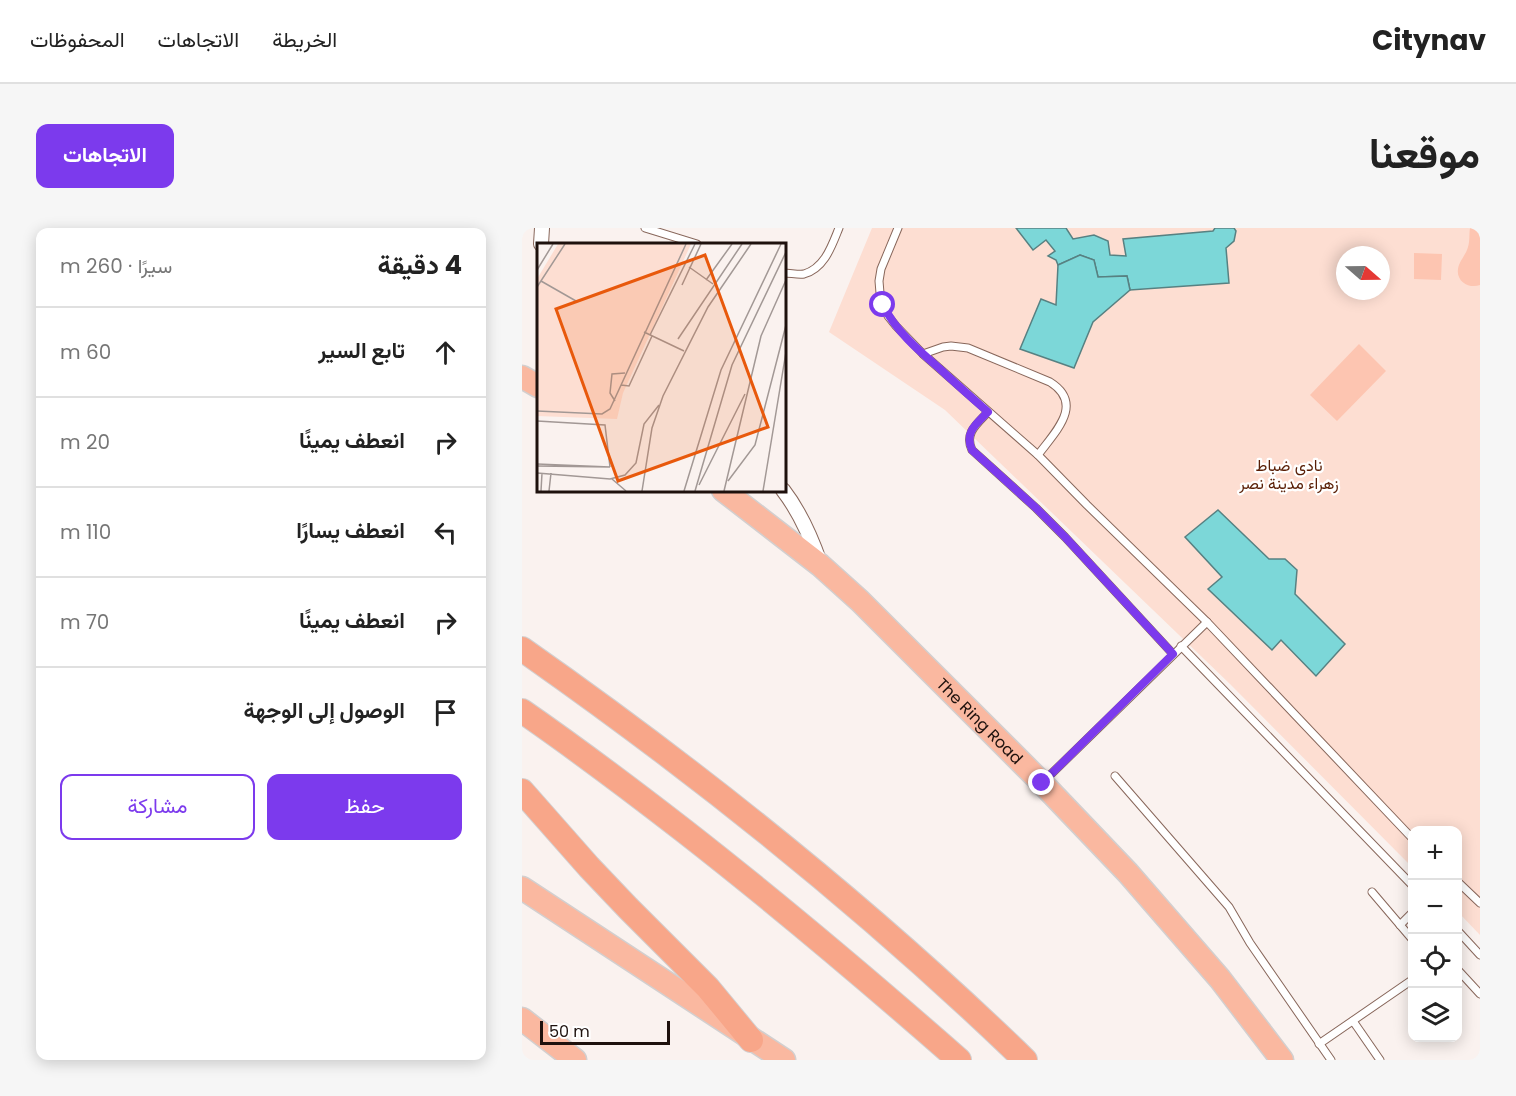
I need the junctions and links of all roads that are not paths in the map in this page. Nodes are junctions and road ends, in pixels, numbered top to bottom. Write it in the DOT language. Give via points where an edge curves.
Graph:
graph roads {
  1 [pos="542,228"];
  2 [pos="645,228"];
  3 [pos="839,228"];
  4 [pos="898,228"];
  5 [pos="541,243"];
  6 [pos="694,243"];
  7 [pos="786,273"];
  8 [pos="923,354"];
  9 [pos="522,376"];
  10 [pos="537,385"];
  11 [pos="988,412"];
  12 [pos="1038,455"];
  13 [pos="726,492"];
  14 [pos="784,492"];
  15 [pos="820,565"];
  16 [pos="1207,622"];
  17 [pos="1181,646"];
  18 [pos="522,649"];
  19 [pos="1173,654"];
  20 [pos="522,711"];
  21 [pos="1115,776"];
  22 [pos="1042,783"];
  23 [pos="522,790"];
  24 [pos="1408,833"];
  25 [pos="1408,880"];
  26 [pos="1462,886"];
  27 [pos="522,888"];
  28 [pos="1372,892"];
  29 [pos="1480,903"];
  30 [pos="1408,918"];
  31 [pos="1400,925"];
  32 [pos="1408,934"];
  33 [pos="1461,934"];
  34 [pos="1480,955"];
  35 [pos="1462,974"];
  36 [pos="1408,983"];
  37 [pos="1480,994"];
  38 [pos="522,1019"];
  39 [pos="1353,1021"];
  40 [pos="752,1040"];
  41 [pos="1319,1044"];
  42 [pos="574,1060"];
  43 [pos="784,1060"];
  44 [pos="959,1060"];
  45 [pos="1025,1060"];
  46 [pos="1282,1060"];
  47 [pos="1331,1060"];
  48 [pos="1380,1060"];
  1 -- 5 [label="street"];
  2 -- 6 [label="lane"];
  3 -- 7 [label="lane" via="820,266 804,274"];
  4 -- 8 [label="lane" via="881,269 880,294 888,316"];
  8 -- 11 [label="lane"];
  8 -- 12 [label="lane" via="943,347 968,348 1058,387 1064,394 1066,413"];
  9 -- 10 [label="highway"];
  11 -- 12 [label="lane"];
  11 -- 19 [label="lane" via="970,432 972,450 1065,537"];
  12 -- 16 [label="lane"];
  13 -- 15 [label="highway, The Ring Road"];
  14 -- 15 [label="street" via="808,530"];
  15 -- 22 [label="highway, The Ring Road"];
  16 -- 17 [label="lane"];
  16 -- 24 [label="lane"];
  17 -- 19 [label="lane"];
  17 -- 25 [label="lane"];
  18 -- 45 [label="highway" via="666,754 811,870"];
  19 -- 22 [label="lane"];
  20 -- 44 [label="highway" via="726,863"];
  21 -- 41 [label="lane" via="1229,907"];
  22 -- 46 [label="highway, The Ring Road" via="1128,873 1220,979"];
  23 -- 40 [label="highway"];
  26 -- 29 [label="lane"];
  27 -- 40 [label="highway"];
  28 -- 31 [label="lane"];
  30 -- 31 [label="lane"];
  31 -- 32 [label="lane"];
  33 -- 34 [label="lane"];
  35 -- 37 [label="lane"];
  36 -- 39 [label="lane"];
  38 -- 42 [label="highway"];
  39 -- 41 [label="lane"];
  39 -- 48 [label="lane"];
  40 -- 43 [label="highway"];
  41 -- 47 [label="lane"];
}
